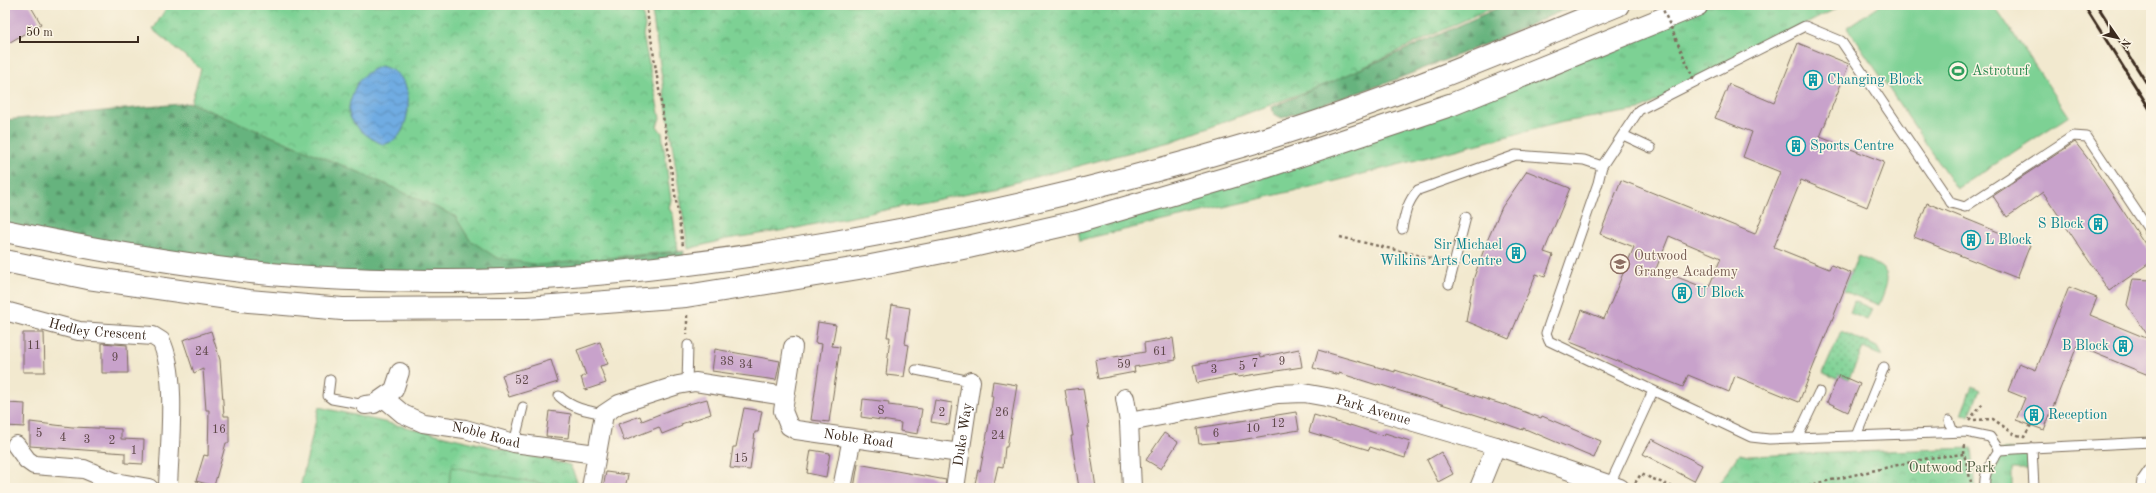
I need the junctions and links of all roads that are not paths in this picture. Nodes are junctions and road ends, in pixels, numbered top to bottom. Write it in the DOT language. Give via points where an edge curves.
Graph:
graph roads {
  1 [pos="1618,5"];
  2 [pos="1697,5"];
  3 [pos="1623,135"];
  4 [pos="1651,148"];
  5 [pos="1602,166"];
  6 [pos="1466,217"];
  7 [pos="1402,229"];
  8 [pos="5,231"];
  9 [pos="2151,233"];
  10 [pos="5,262"];
  11 [pos="1449,284"];
  12 [pos="5,311"];
  13 [pos="688,345"];
  14 [pos="793,347"];
  15 [pos="1884,367"];
  16 [pos="916,370"];
  17 [pos="400,372"];
  18 [pos="330,380"];
  19 [pos="971,380"];
  20 [pos="687,384"];
  21 [pos="1652,391"];
  22 [pos="1819,392"];
  23 [pos="559,396"];
  24 [pos="785,396"];
  25 [pos="384,398"];
  26 [pos="1125,398"];
  27 [pos="365,406"];
  28 [pos="523,407"];
  29 [pos="604,414"];
  30 [pos="1949,421"];
  31 [pos="1129,422"];
  32 [pos="1953,432"];
  33 [pos="1856,436"];
  34 [pos="852,438"];
  35 [pos="1797,438"];
  36 [pos="514,442"];
  37 [pos="2151,442"];
  38 [pos="16,445"];
  39 [pos="1496,446"];
  40 [pos="2032,448"];
  41 [pos="1998,450"];
  42 [pos="960,453"];
  43 [pos="596,454"];
  44 [pos="2151,467"];
  45 [pos="1615,486"];
  46 [pos="149,488"];
  47 [pos="168,488"];
  48 [pos="591,488"];
  49 [pos="842,488"];
  50 [pos="955,488"];
  51 [pos="1132,488"];
  52 [pos="1479,488"];
  53 [pos="1985,488"];
  54 [pos="2034,488"];
  55 [pos="2141,488"];
  1 -- 8 [label="highway" via="1428,82 1270,137 1074,193 867,238 683,266 526,280 344,278 253,272 94,249"];
  2 -- 10 [label="highway" via="1453,104 1265,168 1077,222 968,247 871,266 686,296 526,308 342,309 249,301 88,278"];
  3 -- 4 [label="lane"];
  3 -- 5 [label="lane"];
  3 -- 9 [label="lane" via="1639,110 1804,26 1841,41 1951,203 1965,207 2073,136 2087,137"];
  5 -- 7 [label="lane" via="1584,160 1509,156 1418,190 1408,202"];
  5 -- 21 [label="lane" via="1546,333 1549,342"];
  6 -- 11 [label="lane" via="1456,242"];
  12 -- 47 [label="street, Hedley Crescent" via="78,331 153,336 161,341 169,363 171,386"];
  13 -- 20 [label="lane"];
  14 -- 24 [label="street, Noble Road"];
  15 -- 33 [label="lane"];
  16 -- 19 [label="lane"];
  17 -- 25 [label="street" via="394,390"];
  18 -- 27 [label="lane" via="328,396 332,399"];
  19 -- 42 [label="street, Duke Way"];
  20 -- 24 [label="street" via="712,384"];
  20 -- 29 [label="street" via="619,404"];
  21 -- 35 [label="lane" via="1751,437"];
  21 -- 45 [label="lane"];
  22 -- 35 [label="lane"];
  23 -- 29 [label="lane" via="566,403"];
  24 -- 34 [label="street, Noble Road" via="783,411 789,426 796,430"];
  25 -- 27 [label="street"];
  25 -- 36 [label="street, Noble Road" via="403,414 423,423 464,429"];
  26 -- 31 [label="street"];
  28 -- 36 [label="lane"];
  29 -- 43 [label="street"];
  30 -- 32 [label="lane"];
  31 -- 39 [label="street, Park Avenue" via="1278,394 1304,393 1332,398"];
  31 -- 51 [label="street"];
  32 -- 33 [label="lane"];
  32 -- 41 [label="lane" via="1984,434 1994,440"];
  33 -- 35 [label="lane"];
  34 -- 42 [label="street, Noble Road"];
  34 -- 49 [label="street"];
  36 -- 43 [label="street, Noble Road"];
  37 -- 40 [label="lane"];
  38 -- 46 [label="street" via="34,465 84,469 116,482"];
  39 -- 45 [label="street, Park Avenue"];
  39 -- 52 [label="street"];
  40 -- 41 [label="lane"];
  40 -- 54 [label="lane"];
  41 -- 53 [label="lane" via="1988,468 1984,480"];
  42 -- 50 [label="street, Duke Way"];
  43 -- 48 [label="street"];
  44 -- 55 [label="lane" via="2142,480"];
}
